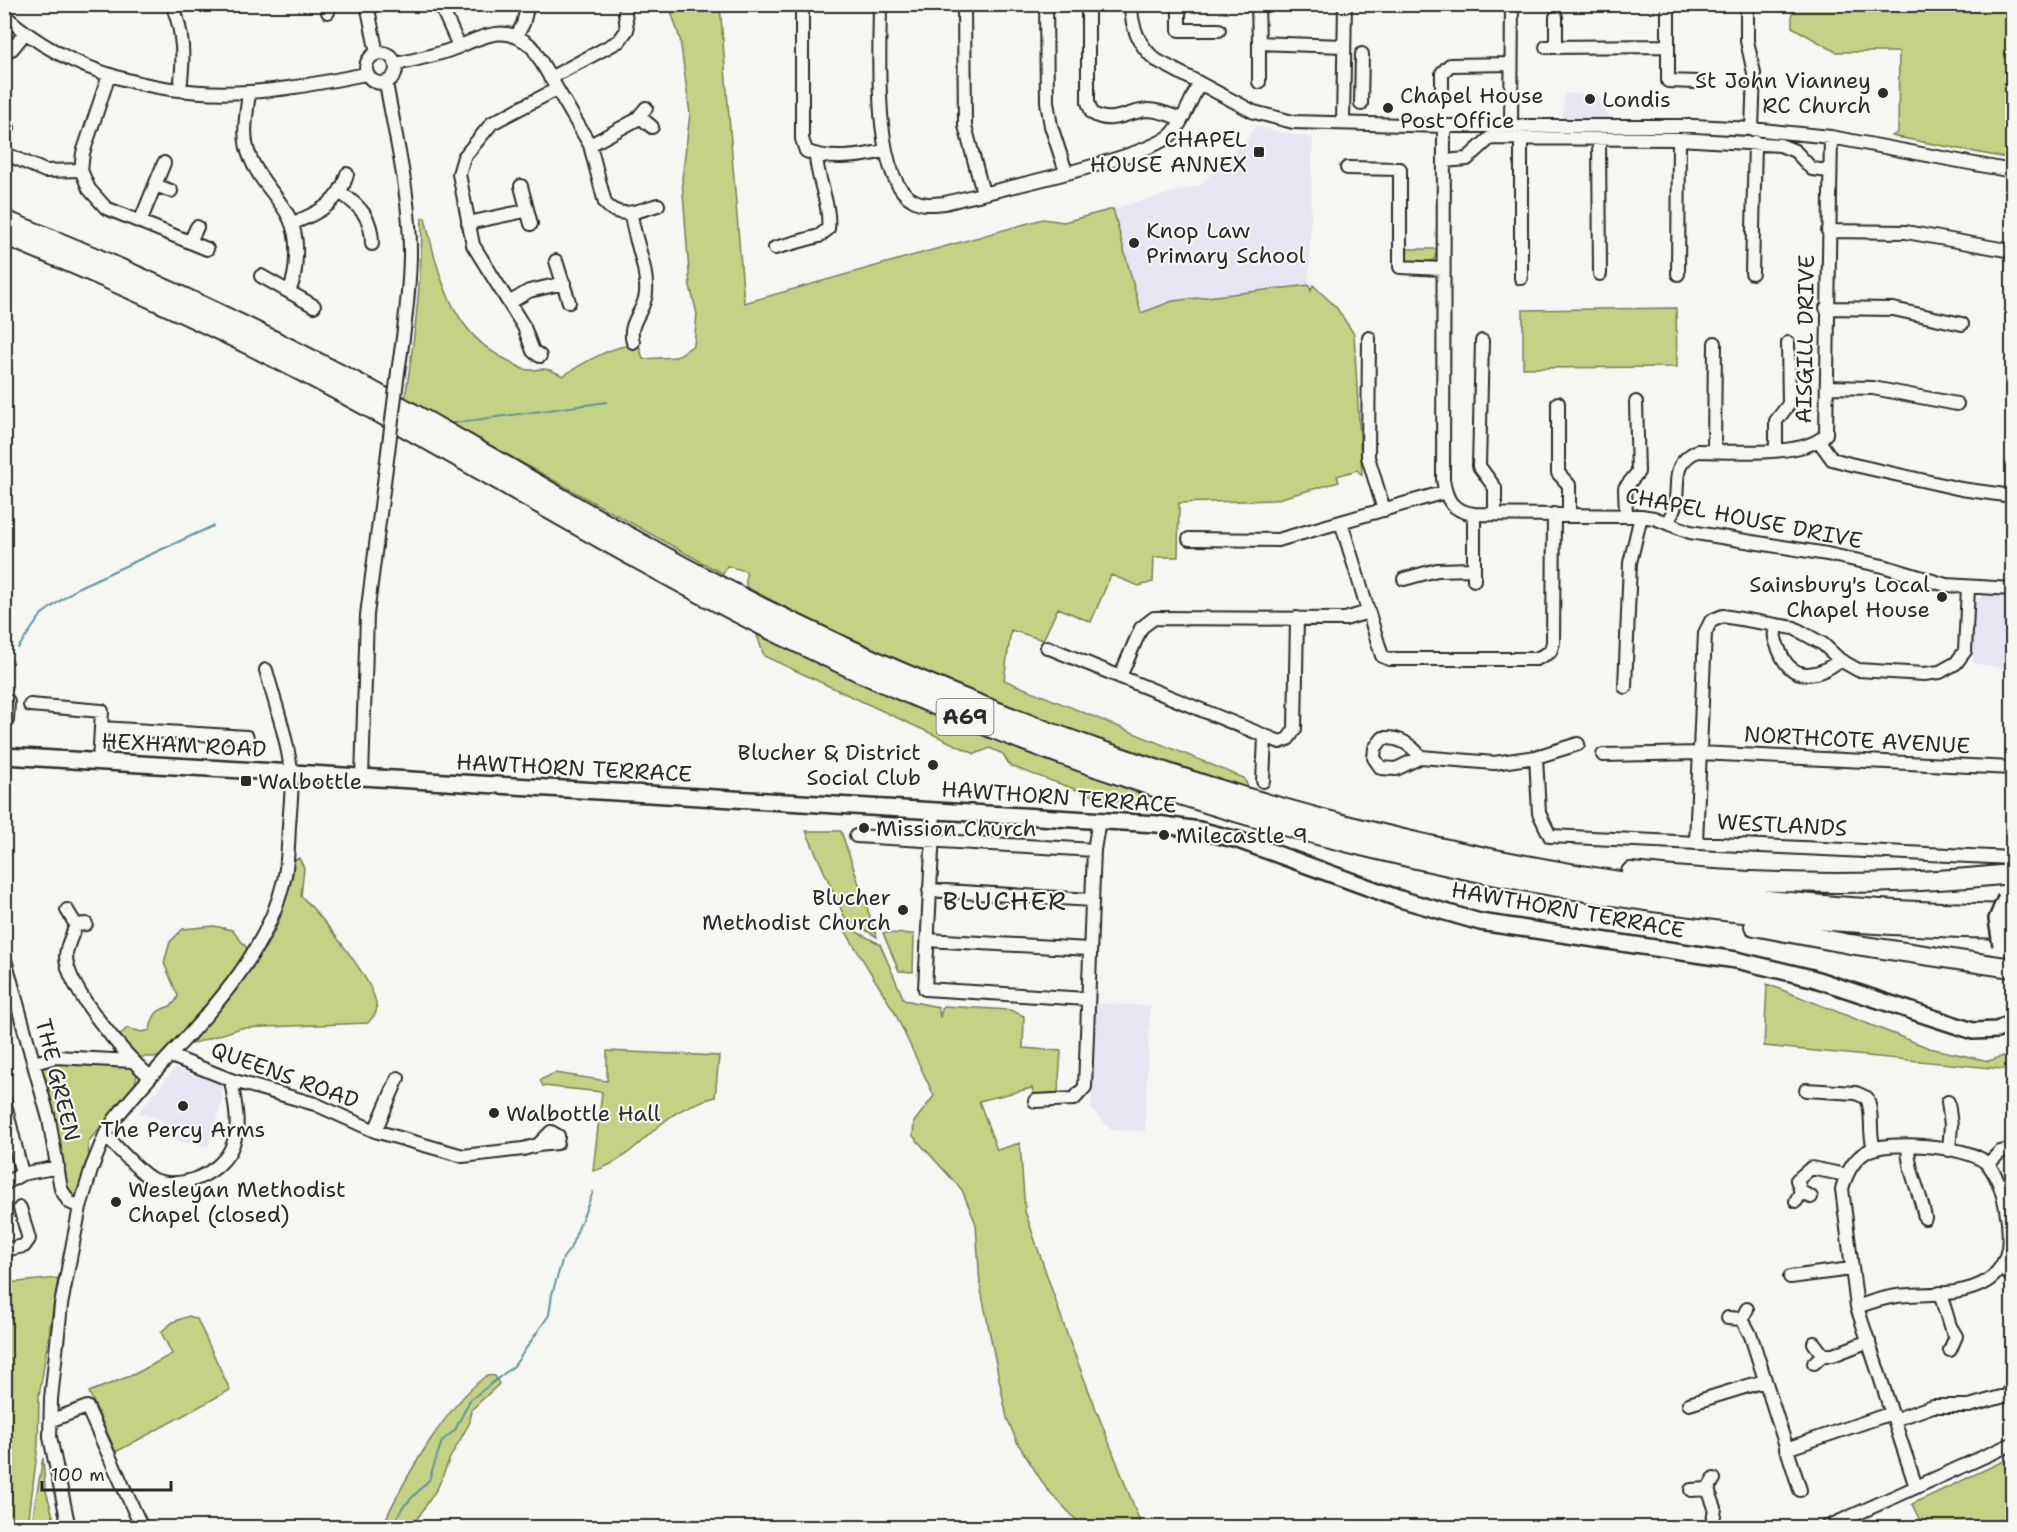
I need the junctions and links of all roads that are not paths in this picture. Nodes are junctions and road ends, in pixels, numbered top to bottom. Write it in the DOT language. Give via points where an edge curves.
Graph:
graph roads {
  1 [pos="367,4"];
  2 [pos="440,4"];
  3 [pos="528,4"];
  4 [pos="801,4"];
  5 [pos="880,4"];
  6 [pos="964,4"];
  7 [pos="1046,4"];
  8 [pos="1088,4"];
  9 [pos="1131,4"];
  10 [pos="1179,4"];
  11 [pos="1258,4"];
  12 [pos="1345,4"];
  13 [pos="1512,4"];
  14 [pos="1668,4"];
  15 [pos="1747,4"];
  16 [pos="173,5"];
  17 [pos="625,13"];
  18 [pos="4,15"];
  19 [pos="1556,17"];
  20 [pos="1219,30"];
  21 [pos="25,33"];
  22 [pos="517,35"];
  23 [pos="1259,43"];
  24 [pos="459,46"];
  25 [pos="1344,46"];
  26 [pos="1668,46"];
  27 [pos="12,49"];
  28 [pos="377,54"];
  29 [pos="1362,54"];
  30 [pos="396,64"];
  31 [pos="1511,64"];
  32 [pos="367,74"];
  33 [pos="109,75"];
  34 [pos="1344,80"];
  35 [pos="1362,80"];
  36 [pos="1259,82"];
  37 [pos="1697,82"];
  38 [pos="386,83"];
  39 [pos="554,83"];
  40 [pos="1199,84"];
  41 [pos="180,89"];
  42 [pos="249,92"];
  43 [pos="1442,92"];
  44 [pos="1361,104"];
  45 [pos="1181,119"];
  46 [pos="1343,123"];
  47 [pos="1511,125"];
  48 [pos="1444,126"];
  49 [pos="652,127"];
  50 [pos="1752,129"];
  51 [pos="1521,138"];
  52 [pos="1599,138"];
  53 [pos="1831,138"];
  54 [pos="1679,139"];
  55 [pos="1755,142"];
  56 [pos="590,145"];
  57 [pos="886,150"];
  58 [pos="4,153"];
  59 [pos="816,156"];
  60 [pos="1444,161"];
  61 [pos="164,163"];
  62 [pos="1347,168"];
  63 [pos="81,170"];
  64 [pos="1829,171"];
  65 [pos="2013,171"];
  66 [pos="1066,172"];
  67 [pos="347,174"];
  68 [pos="155,185"];
  69 [pos="520,186"];
  70 [pos="171,191"];
  71 [pos="341,193"];
  72 [pos="984,193"];
  73 [pos="658,205"];
  74 [pos="380,210"];
  75 [pos="525,211"];
  76 [pos="631,214"];
  77 [pos="367,217"];
  78 [pos="4,220"];
  79 [pos="140,222"];
  80 [pos="293,223"];
  81 [pos="468,223"];
  82 [pos="531,224"];
  83 [pos="197,227"];
  84 [pos="1828,231"];
  85 [pos="4,236"];
  86 [pos="190,242"];
  87 [pos="372,244"];
  88 [pos="775,248"];
  89 [pos="207,249"];
  90 [pos="2013,251"];
  91 [pos="556,261"];
  92 [pos="1443,269"];
  93 [pos="1752,273"];
  94 [pos="1600,274"];
  95 [pos="1678,274"];
  96 [pos="261,276"];
  97 [pos="1521,278"];
  98 [pos="564,283"];
  99 [pos="289,291"];
  100 [pos="569,302"];
  101 [pos="509,303"];
  102 [pos="314,306"];
  103 [pos="1826,308"];
  104 [pos="1962,324"];
  105 [pos="617,338"];
  106 [pos="1369,338"];
  107 [pos="1482,341"];
  108 [pos="1715,342"];
  109 [pos="1788,342"];
  110 [pos="522,359"];
  111 [pos="1827,387"];
  112 [pos="1636,402"];
  113 [pos="1558,403"];
  114 [pos="1957,404"];
  115 [pos="1820,441"];
  116 [pos="1776,450"];
  117 [pos="1714,451"];
  118 [pos="1445,492"];
  119 [pos="2013,496"];
  120 [pos="1384,510"];
  121 [pos="1474,514"];
  122 [pos="1495,514"];
  123 [pos="1554,514"];
  124 [pos="1569,514"];
  125 [pos="1626,514"];
  126 [pos="1641,516"];
  127 [pos="1341,522"];
  128 [pos="1668,523"];
  129 [pos="1189,539"];
  130 [pos="1404,579"];
  131 [pos="1968,588"];
  132 [pos="2013,589"];
  133 [pos="1368,612"];
  134 [pos="1297,618"];
  135 [pos="1777,625"];
  136 [pos="1047,647"];
  137 [pos="1840,660"];
  138 [pos="266,670"];
  139 [pos="1120,677"];
  140 [pos="1625,687"];
  141 [pos="8,701"];
  142 [pos="30,705"];
  143 [pos="10,721"];
  144 [pos="101,728"];
  145 [pos="247,737"];
  146 [pos="1265,737"];
  147 [pos="1578,744"];
  148 [pos="1700,753"];
  149 [pos="1603,755"];
  150 [pos="4,756"];
  151 [pos="1421,757"];
  152 [pos="1536,757"];
  153 [pos="99,762"];
  154 [pos="2013,768"];
  155 [pos="291,773"];
  156 [pos="362,778"];
  157 [pos="1263,781"];
  158 [pos="934,811"];
  159 [pos="1099,820"];
  160 [pos="856,836"];
  161 [pos="932,842"];
  162 [pos="1696,842"];
  163 [pos="1094,850"];
  164 [pos="1486,858"];
  165 [pos="2013,858"];
  166 [pos="2013,874"];
  167 [pos="929,891"];
  168 [pos="1598,895"];
  169 [pos="1092,900"];
  170 [pos="2010,901"];
  171 [pos="68,910"];
  172 [pos="2013,929"];
  173 [pos="927,940"];
  174 [pos="1089,950"];
  175 [pos="4,956"];
  176 [pos="2013,967"];
  177 [pos="1087,999"];
  178 [pos="2013,1023"];
  179 [pos="171,1056"];
  180 [pos="132,1061"];
  181 [pos="34,1063"];
  182 [pos="150,1077"];
  183 [pos="398,1078"];
  184 [pos="231,1080"];
  185 [pos="1806,1090"];
  186 [pos="4,1100"];
  187 [pos="1035,1101"];
  188 [pos="1947,1102"];
  189 [pos="375,1131"];
  190 [pos="105,1135"];
  191 [pos="538,1145"];
  192 [pos="1908,1146"];
  193 [pos="1874,1148"];
  194 [pos="2013,1149"];
  195 [pos="1949,1150"];
  196 [pos="1988,1164"];
  197 [pos="58,1167"];
  198 [pos="22,1174"];
  199 [pos="1846,1175"];
  200 [pos="4,1184"];
  201 [pos="1803,1197"];
  202 [pos="80,1207"];
  203 [pos="24,1211"];
  204 [pos="1925,1218"];
  205 [pos="2009,1223"];
  206 [pos="4,1250"];
  207 [pos="2001,1267"];
  208 [pos="1851,1269"];
  209 [pos="1790,1277"];
  210 [pos="2013,1277"];
  211 [pos="1940,1293"];
  212 [pos="1857,1307"];
  213 [pos="1728,1318"];
  214 [pos="1869,1341"];
  215 [pos="1814,1342"];
  216 [pos="1950,1350"];
  217 [pos="1764,1381"];
  218 [pos="2013,1385"];
  219 [pos="1689,1404"];
  220 [pos="1893,1417"];
  221 [pos="52,1420"];
  222 [pos="2013,1444"];
  223 [pos="1786,1449"];
  224 [pos="1916,1487"];
  225 [pos="1690,1490"];
  226 [pos="1800,1490"];
  227 [pos="69,1527"];
  228 [pos="142,1527"];
  229 [pos="1712,1527"];
  230 [pos="1825,1527"];
  1 -- 28 [label="street"];
  2 -- 24 [label="street"];
  3 -- 22 [label="street"];
  4 -- 59 [label="street" via="802,139 806,151"];
  5 -- 57 [label="street" via="881,127"];
  6 -- 72 [label="street" via="965,126"];
  7 -- 66 [label="street" via="1047,102"];
  8 -- 45 [label="street" via="1088,102 1092,113 1110,120 1145,110"];
  9 -- 40 [label="street" via="1143,49"];
  10 -- 20 [label="street" via="1179,30"];
  11 -- 23 [label="street"];
  12 -- 25 [label="street"];
  13 -- 31 [label="street"];
  14 -- 26 [label="street"];
  15 -- 50 [label="street" via="1747,41 1754,73"];
  16 -- 41 [label="street" via="184,48"];
  17 -- 39 [label="street" via="627,30 619,41"];
  18 -- 21 [label="street"];
  19 -- 26 [label="street" via="1551,47"];
  21 -- 27 [label="street"];
  21 -- 33 [label="street" via="64,57"];
  22 -- 24 [label="street" via="494,33"];
  22 -- 39 [label="street" via="533,48"];
  23 -- 25 [label="street"];
  23 -- 36 [label="street"];
  24 -- 30 [label="street"];
  25 -- 34 [label="street"];
  26 -- 37 [label="street" via="1668,81"];
  28 -- 30 [label="street" via="388,55"];
  28 -- 32 [label="street" via="369,60"];
  29 -- 35 [label="street"];
  30 -- 38 [label="street" via="394,75"];
  31 -- 43 [label="street" via="1450,64 1442,72"];
  31 -- 47 [label="street"];
  32 -- 38 [label="street" via="375,82"];
  32 -- 42 [label="street"];
  33 -- 41 [label="street"];
  33 -- 63 [label="street" via="85,145"];
  34 -- 35 [label="street"];
  34 -- 46 [label="street"];
  35 -- 44 [label="street"];
  38 -- 156 [label="street, bridge" via="402,172 410,256 407,313 367,615"];
  39 -- 56 [label="street"];
  39 -- 81 [label="street" via="492,123 464,157 459,174"];
  40 -- 45 [label="street"];
  40 -- 46 [label="street" via="1254,112 1293,122"];
  41 -- 42 [label="street"];
  42 -- 80 [label="street" via="246,133 250,158"];
  45 -- 66 [label="street" via="1160,143"];
  46 -- 48 [label="street"];
  47 -- 48 [label="street"];
  47 -- 50 [label="street"];
  48 -- 60 [label="street"];
  49 -- 56 [label="street" via="643,112"];
  50 -- 53 [label="street"];
  51 -- 52 [label="street"];
  51 -- 60 [label="street" via="1490,138 1467,159"];
  51 -- 97 [label="street"];
  52 -- 54 [label="street"];
  52 -- 94 [label="street"];
  53 -- 64 [label="street, AISGILL DRIVE"];
  53 -- 65 [label="street"];
  54 -- 55 [label="street"];
  54 -- 95 [label="street"];
  55 -- 64 [label="street" via="1780,145 1795,151 1812,169"];
  55 -- 93 [label="street"];
  56 -- 76 [label="street" via="605,203 610,209"];
  57 -- 59 [label="street" via="870,155"];
  57 -- 72 [label="street" via="895,182 914,201 945,203"];
  58 -- 63 [label="street" via="45,171"];
  59 -- 88 [label="street" via="828,229 819,236"];
  60 -- 92 [label="street"];
  61 -- 68 [label="street"];
  62 -- 92 [label="street" via="1400,169 1400,267"];
  63 -- 79 [label="street" via="99,203"];
  64 -- 84 [label="street, AISGILL DRIVE"];
  66 -- 72 [label="street"];
  67 -- 71 [label="street"];
  68 -- 70 [label="street"];
  68 -- 79 [label="street"];
  69 -- 75 [label="street"];
  71 -- 77 [label="street"];
  71 -- 80 [label="street" via="316,213"];
  73 -- 76 [label="street"];
  74 -- 77 [label="street"];
  75 -- 81 [label="street"];
  75 -- 82 [label="street"];
  76 -- 105 [label="street" via="646,296 632,338"];
  77 -- 87 [label="street"];
  78 -- 164 [label="highway, A69" via="126,270 287,347 758,605 937,689 1066,740 1242,798 1379,835"];
  79 -- 86 [label="street"];
  80 -- 99 [label="street" via="297,237 296,271"];
  81 -- 101 [label="street" via="479,257"];
  83 -- 86 [label="street"];
  84 -- 90 [label="street" via="1906,232"];
  84 -- 103 [label="street, AISGILL DRIVE"];
  85 -- 168 [label="highway, A69" via="197,319 362,404 762,626 986,726 1136,781 1317,836"];
  86 -- 89 [label="street"];
  91 -- 98 [label="street"];
  92 -- 118 [label="street"];
  96 -- 99 [label="street"];
  98 -- 100 [label="street"];
  98 -- 101 [label="street" via="529,291"];
  99 -- 102 [label="street"];
  101 -- 110 [label="street" via="536,353"];
  103 -- 104 [label="street" via="1893,309"];
  103 -- 111 [label="street, AISGILL DRIVE"];
  106 -- 120 [label="street" via="1368,457"];
  107 -- 122 [label="street" via="1479,466 1495,489"];
  108 -- 117 [label="street"];
  109 -- 116 [label="street" via="1789,404 1776,421"];
  111 -- 114 [label="street" via="1873,388"];
  111 -- 115 [label="street, AISGILL DRIVE" via="1826,434"];
  112 -- 125 [label="street" via="1638,472 1625,488"];
  113 -- 124 [label="street" via="1558,473 1569,485"];
  115 -- 116 [label="street, AISGILL DRIVE"];
  115 -- 119 [label="street" via="1832,459 1850,465"];
  116 -- 117 [label="street, AISGILL DRIVE"];
  117 -- 128 [label="street, AISGILL DRIVE" via="1697,451 1678,467 1675,505"];
  118 -- 120 [label="street"];
  118 -- 121 [label="street, CHAPEL HOUSE DRIVE" via="1450,504 1460,512"];
  120 -- 127 [label="street"];
  121 -- 122 [label="street, CHAPEL HOUSE DRIVE"];
  121 -- 130 [label="street" via="1474,575 1437,570"];
  122 -- 123 [label="street, CHAPEL HOUSE DRIVE"];
  123 -- 124 [label="street, CHAPEL HOUSE DRIVE"];
  123 -- 133 [label="street" via="1554,643 1543,657 1389,659 1378,648"];
  124 -- 125 [label="street, CHAPEL HOUSE DRIVE"];
  125 -- 126 [label="street, CHAPEL HOUSE DRIVE"];
  126 -- 128 [label="street, CHAPEL HOUSE DRIVE"];
  126 -- 140 [label="street" via="1630,563"];
  127 -- 129 [label="street" via="1278,540"];
  127 -- 133 [label="street"];
  128 -- 131 [label="street, CHAPEL HOUSE DRIVE" via="1690,532 1827,554"];
  131 -- 132 [label="street, CHAPEL HOUSE DRIVE"];
  131 -- 137 [label="street" via="1965,651 1956,663 1940,672 1924,674 1858,670"];
  133 -- 134 [label="street" via="1345,619"];
  134 -- 139 [label="street" via="1154,618 1141,628"];
  134 -- 146 [label="street" via="1295,729 1284,741"];
  135 -- 137 [label="street" via="1808,633"];
  135 -- 137 [label="street" via="1774,638 1785,665 1795,673 1818,674"];
  135 -- 148 [label="street" via="1723,616 1711,621 1705,633"];
  136 -- 139 [label="street"];
  138 -- 155 [label="street"];
  139 -- 146 [label="street"];
  141 -- 143 [label="street"];
  142 -- 144 [label="street" via="102,711"];
  144 -- 145 [label="street"];
  144 -- 153 [label="street"];
  146 -- 157 [label="street"];
  147 -- 152 [label="street"];
  148 -- 149 [label="street, NORTHCOTE AVENUE"];
  148 -- 154 [label="street, NORTHCOTE AVENUE"];
  148 -- 162 [label="street"];
  150 -- 153 [label="main road, HEXHAM ROAD"];
  151 -- 152 [label="street" via="1494,763"];
  152 -- 162 [label="street, WESTLANDS" via="1539,813 1550,836"];
  153 -- 155 [label="main road, HEXHAM ROAD"];
  155 -- 156 [label="main road, HEXHAM ROAD"];
  155 -- 179 [label="street" via="287,856 278,902 241,970"];
  156 -- 158 [label="main road, HAWTHORN TERRACE"];
  158 -- 159 [label="main road, HAWTHORN TERRACE"];
  158 -- 161 [label="street"];
  159 -- 163 [label="street"];
  159 -- 178 [label="main road, HAWTHORN TERRACE" via="1199,830 1238,840 1400,899 1480,922 1736,960 1812,978 1973,1031 1997,1030"];
  160 -- 161 [label="street"];
  161 -- 163 [label="street"];
  161 -- 167 [label="street"];
  162 -- 165 [label="street, WESTLANDS"];
  163 -- 169 [label="street"];
  164 -- 166 [label="highway" via="1695,879 1883,882"];
  164 -- 170 [label="highway, A69" via="1599,880 1781,903 1870,910"];
  167 -- 169 [label="street"];
  167 -- 173 [label="street"];
  168 -- 172 [label="highway, A69" via="1780,918"];
  168 -- 176 [label="highway" via="1850,944"];
  169 -- 174 [label="street"];
  170 -- 176 [label="main road, bridge" via="1997,919 2001,945"];
  171 -- 180 [label="street" via="81,924 66,957 79,993"];
  173 -- 174 [label="street"];
  173 -- 177 [label="street" via="925,989"];
  174 -- 177 [label="street"];
  175 -- 181 [label="street, THE GREEN"];
  177 -- 187 [label="street" via="1085,1087 1074,1099"];
  179 -- 182 [label="street"];
  179 -- 184 [label="street, QUEENS ROAD"];
  180 -- 181 [label="street" via="56,1057"];
  180 -- 182 [label="street"];
  181 -- 197 [label="street, THE GREEN"];
  182 -- 190 [label="street"];
  183 -- 189 [label="street"];
  184 -- 189 [label="street, QUEENS ROAD" via="315,1104"];
  184 -- 190 [label="street" via="237,1127 233,1146 220,1164 200,1178 176,1183 152,1179"];
  185 -- 193 [label="street" via="1856,1093 1867,1098"];
  186 -- 198 [label="street"];
  188 -- 195 [label="street" via="1951,1125"];
  189 -- 191 [label="street, QUEENS ROAD" via="463,1156"];
  190 -- 202 [label="street"];
  192 -- 193 [label="street"];
  192 -- 195 [label="street"];
  192 -- 204 [label="street" via="1910,1171"];
  193 -- 199 [label="street" via="1855,1161"];
  194 -- 196 [label="street" via="2000,1152"];
  195 -- 196 [label="street" via="1974,1154"];
  196 -- 205 [label="street" via="2002,1186"];
  197 -- 198 [label="street"];
  197 -- 202 [label="street, THE GREEN" via="61,1190 69,1202"];
  198 -- 200 [label="street"];
  199 -- 201 [label="street" via="1811,1168 1797,1180"];
  199 -- 208 [label="street" via="1842,1200"];
  202 -- 221 [label="street" via="61,1305"];
  203 -- 206 [label="street" via="27,1243"];
  205 -- 207 [label="street"];
  207 -- 210 [label="street"];
  207 -- 211 [label="street" via="1983,1283"];
  208 -- 209 [label="street"];
  208 -- 212 [label="street"];
  211 -- 212 [label="street" via="1895,1296"];
  211 -- 216 [label="street" via="1956,1336"];
  212 -- 214 [label="street"];
  213 -- 217 [label="street" via="1745,1314"];
  214 -- 215 [label="street" via="1819,1359"];
  214 -- 220 [label="street"];
  217 -- 219 [label="street"];
  217 -- 223 [label="street"];
  218 -- 220 [label="street" via="2008,1395 1989,1401 1933,1407"];
  220 -- 223 [label="street"];
  220 -- 224 [label="street"];
  221 -- 227 [label="street" via="50,1437"];
  221 -- 228 [label="street" via="87,1407"];
  222 -- 224 [label="street"];
  223 -- 226 [label="street"];
  224 -- 230 [label="street"];
  225 -- 229 [label="street" via="1711,1484 1715,1508"];
}
